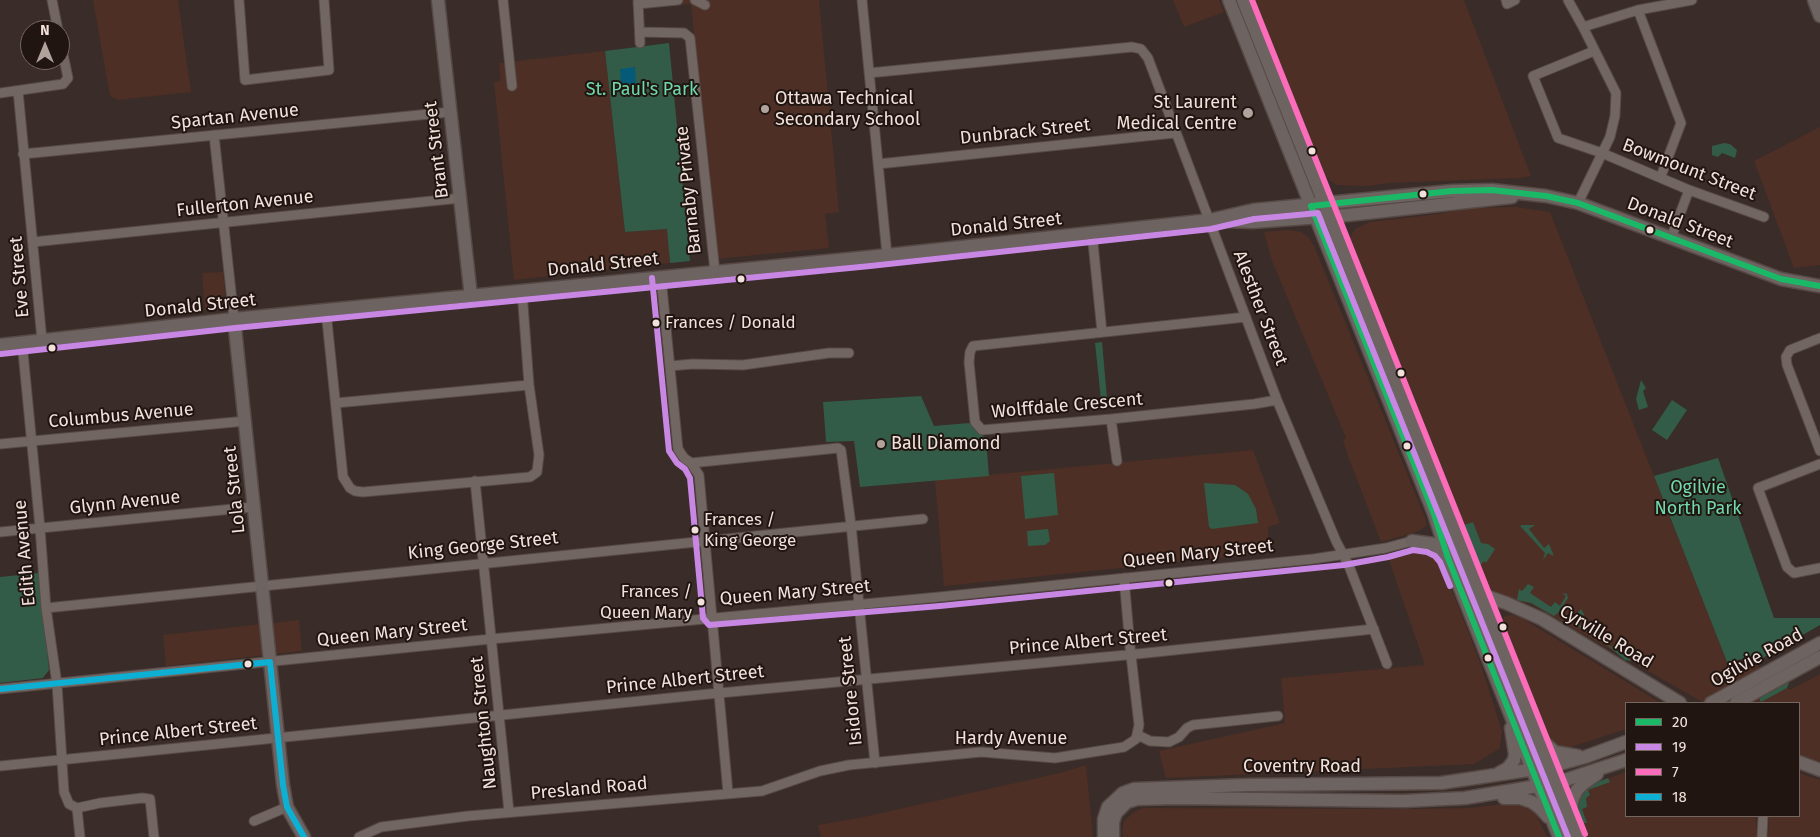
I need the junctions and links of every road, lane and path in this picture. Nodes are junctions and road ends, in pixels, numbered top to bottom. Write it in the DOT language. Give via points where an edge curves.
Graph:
graph roads {
  1 [pos="52,0"];
  2 [pos="238,0"];
  3 [pos="324,0"];
  4 [pos="438,0"];
  5 [pos="504,0"];
  6 [pos="678,0"];
  7 [pos="695,0"];
  8 [pos="862,0"];
  9 [pos="1228,0"];
  10 [pos="1243,0"];
  11 [pos="1506,0"];
  12 [pos="1515,0"];
  13 [pos="1568,0"];
  14 [pos="1692,0"];
  15 [pos="1814,0"];
  16 [pos="638,2"];
  17 [pos="705,5"];
  18 [pos="1638,10"];
  19 [pos="1820,16"];
  20 [pos="56,20"];
  21 [pos="1583,26"];
  22 [pos="640,32"];
  23 [pos="640,43"];
  24 [pos="1594,50"];
  25 [pos="66,70"];
  26 [pos="869,72"];
  27 [pos="512,86"];
  28 [pos="18,91"];
  29 [pos="0,93"];
  30 [pos="450,112"];
  31 [pos="1176,133"];
  32 [pos="214,135"];
  33 [pos="1602,153"];
  34 [pos="23,154"];
  35 [pos="878,164"];
  36 [pos="1661,176"];
  37 [pos="1689,190"];
  38 [pos="461,198"];
  39 [pos="1578,203"];
  40 [pos="1326,210"];
  41 [pos="1313,211"];
  42 [pos="1764,217"];
  43 [pos="1210,220"];
  44 [pos="223,223"];
  45 [pos="1092,233"];
  46 [pos="1671,238"];
  47 [pos="33,242"];
  48 [pos="887,255"];
  49 [pos="715,272"];
  50 [pos="661,277"];
  51 [pos="1820,286"];
  52 [pos="522,291"];
  53 [pos="471,297"];
  54 [pos="326,311"];
  55 [pos="1246,316"];
  56 [pos="234,319"];
  57 [pos="1102,332"];
  58 [pos="1820,338"];
  59 [pos="42,340"];
  60 [pos="22,342"];
  61 [pos="0,345"];
  62 [pos="849,353"];
  63 [pos="670,366"];
  64 [pos="529,385"];
  65 [pos="1277,400"];
  66 [pos="336,404"];
  67 [pos="1112,419"];
  68 [pos="246,421"];
  69 [pos="31,441"];
  70 [pos="0,444"];
  71 [pos="1820,451"];
  72 [pos="1117,461"];
  73 [pos="691,463"];
  74 [pos="1820,464"];
  75 [pos="475,481"];
  76 [pos="253,507"];
  77 [pos="1434,514"];
  78 [pos="923,519"];
  79 [pos="851,525"];
  80 [pos="40,528"];
  81 [pos="0,532"];
  82 [pos="704,541"];
  83 [pos="1412,542"];
  84 [pos="1343,556"];
  85 [pos="1448,558"];
  86 [pos="484,562"];
  87 [pos="1820,568"];
  88 [pos="1124,578"];
  89 [pos="262,586"];
  90 [pos="1480,594"];
  91 [pos="858,604"];
  92 [pos="1511,606"];
  93 [pos="46,608"];
  94 [pos="1486,609"];
  95 [pos="1470,612"];
  96 [pos="712,617"];
  97 [pos="1374,629"];
  98 [pos="491,638"];
  99 [pos="1820,643"];
  100 [pos="1131,655"];
  101 [pos="1820,657"];
  102 [pos="270,662"];
  103 [pos="1388,664"];
  104 [pos="866,679"];
  105 [pos="56,684"];
  106 [pos="0,689"];
  107 [pos="1660,692"];
  108 [pos="718,693"];
  109 [pos="1667,702"];
  110 [pos="1678,702"];
  111 [pos="1713,702"];
  112 [pos="1738,702"];
  113 [pos="1508,706"];
  114 [pos="500,716"];
  115 [pos="1278,716"];
  116 [pos="1138,735"];
  117 [pos="1537,736"];
  118 [pos="278,738"];
  119 [pos="1625,742"];
  120 [pos="1585,757"];
  121 [pos="62,760"];
  122 [pos="1625,760"];
  123 [pos="1800,762"];
  124 [pos="875,763"];
  125 [pos="0,766"];
  126 [pos="1612,766"];
  127 [pos="1549,767"];
  128 [pos="1533,770"];
  129 [pos="1820,770"];
  130 [pos="820,771"];
  131 [pos="1472,779"];
  132 [pos="1556,783"];
  133 [pos="1539,787"];
  134 [pos="728,793"];
  135 [pos="1482,796"];
  136 [pos="287,807"];
  137 [pos="77,808"];
  138 [pos="509,812"];
  139 [pos="1569,816"];
  140 [pos="1762,817"];
  141 [pos="254,821"];
  142 [pos="1557,832"];
  143 [pos="80,837"];
  144 [pos="154,837"];
  145 [pos="304,837"];
  146 [pos="360,837"];
  147 [pos="1104,837"];
  148 [pos="1113,837"];
  149 [pos="1578,837"];
  150 [pos="1762,837"];
  1 -- 20 [label="street"];
  2 -- 3 [label="street" via="245,80 329,70"];
  4 -- 30 [label="main road, Brant Street"];
  5 -- 27 [label="street"];
  6 -- 16 [label="street"];
  7 -- 17 [label="street"];
  8 -- 26 [label="street"];
  9 -- 41 [label="main road"];
  10 -- 40 [label="main road"];
  11 -- 12 [label="street" via="1507,4"];
  13 -- 21 [label="street"];
  14 -- 18 [label="street"];
  15 -- 19 [label="main road"];
  16 -- 22 [label="street"];
  18 -- 21 [label="street"];
  18 -- 36 [label="street" via="1682,123"];
  21 -- 24 [label="street"];
  22 -- 23 [label="street"];
  22 -- 49 [label="street, Barnaby Private" via="684,33 690,38"];
  24 -- 33 [label="street" via="1616,92 1615,116"];
  24 -- 33 [label="street, Bowmount Street" via="1533,76 1558,138"];
  25 -- 28 [label="street" via="68,78 63,84"];
  26 -- 31 [label="street, Alesther Street" via="1132,47 1141,49 1148,58"];
  26 -- 35 [label="street"];
  28 -- 29 [label="street"];
  28 -- 34 [label="street, Eve Street"];
  30 -- 32 [label="street, Spartan Avenue"];
  30 -- 38 [label="main road, Brant Street"];
  31 -- 35 [label="street, Dunbrack Street"];
  31 -- 43 [label="street, Alesther Street"];
  32 -- 34 [label="street, Spartan Avenue"];
  32 -- 44 [label="street, Lola Street"];
  33 -- 36 [label="street, Bowmount Street"];
  33 -- 39 [label="street"];
  34 -- 47 [label="street, Eve Street"];
  35 -- 48 [label="street"];
  36 -- 37 [label="street, Bowmount Street"];
  37 -- 42 [label="street, Bowmount Street"];
  37 -- 46 [label="street"];
  38 -- 44 [label="street, Fullerton Avenue"];
  38 -- 53 [label="main road, Brant Street"];
  39 -- 40 [label="main road, Donald Street" via="1527,194 1380,213"];
  39 -- 46 [label="main road, Donald Street"];
  40 -- 41 [label="main road, Donald Street"];
  40 -- 90 [label="main road"];
  41 -- 43 [label="main road, Donald Street" via="1253,222"];
  41 -- 77 [label="main road"];
  43 -- 45 [label="main road, Donald Street"];
  43 -- 55 [label="street, Alesther Street"];
  44 -- 47 [label="street, Fullerton Avenue"];
  44 -- 56 [label="street, Lola Street"];
  45 -- 48 [label="main road, Donald Street"];
  45 -- 57 [label="street"];
  46 -- 51 [label="main road, Donald Street" via="1781,279"];
  47 -- 59 [label="street, Eve Street"];
  48 -- 49 [label="main road, Donald Street"];
  49 -- 50 [label="main road, Donald Street"];
  50 -- 52 [label="main road, Donald Street"];
  50 -- 63 [label="street"];
  52 -- 53 [label="main road, Donald Street"];
  52 -- 64 [label="street"];
  53 -- 54 [label="main road, Donald Street"];
  54 -- 56 [label="main road, Donald Street"];
  54 -- 66 [label="street"];
  55 -- 57 [label="street, Wolffdale Crescent"];
  55 -- 65 [label="street, Alesther Street"];
  56 -- 59 [label="main road, Donald Street"];
  56 -- 68 [label="main road, Lola Street"];
  57 -- 67 [label="street, Wolffdale Crescent" via="974,346 969,362 974,422 982,430"];
  58 -- 71 [label="street" via="1790,350 1786,356"];
  59 -- 60 [label="main road, Donald Street"];
  60 -- 61 [label="main road, Donald Street"];
  60 -- 69 [label="street, Edith Avenue"];
  62 -- 63 [label="street" via="743,365"];
  63 -- 73 [label="street" via="678,449"];
  64 -- 66 [label="street"];
  64 -- 75 [label="street" via="539,455 537,472 530,477"];
  65 -- 67 [label="street, Wolffdale Crescent"];
  65 -- 84 [label="street, Alesther Street"];
  66 -- 75 [label="street" via="343,477 355,491"];
  67 -- 72 [label="street"];
  68 -- 69 [label="street, Columbus Avenue"];
  68 -- 76 [label="main road, Lola Street"];
  69 -- 70 [label="street, Columbus Avenue"];
  69 -- 80 [label="street, Edith Avenue"];
  73 -- 79 [label="street, Isidore Street" via="838,448 841,450"];
  73 -- 82 [label="street" via="699,474"];
  74 -- 87 [label="street" via="1758,488 1787,567 1794,573"];
  75 -- 86 [label="street, Naughton Street"];
  76 -- 80 [label="street, Glynn Avenue"];
  76 -- 89 [label="main road, Lola Street"];
  77 -- 83 [label="main road" via="1430,531"];
  77 -- 85 [label="main road"];
  78 -- 79 [label="street, King George Street"];
  79 -- 82 [label="street, King George Street"];
  79 -- 91 [label="street, Isidore Street"];
  80 -- 81 [label="street, Glynn Avenue"];
  80 -- 93 [label="street, Edith Avenue"];
  82 -- 86 [label="street, King George Street"];
  82 -- 96 [label="street"];
  83 -- 84 [label="street, Queen Mary Street"];
  83 -- 85 [label="main road" via="1437,546"];
  84 -- 88 [label="street, Queen Mary Street"];
  84 -- 97 [label="street, Alesther Street"];
  85 -- 95 [label="main road"];
  86 -- 89 [label="street, King George Street"];
  86 -- 98 [label="street, Naughton Street"];
  88 -- 91 [label="street, Queen Mary Street"];
  88 -- 100 [label="street"];
  89 -- 93 [label="street, King George Street"];
  89 -- 102 [label="main road, Lola Street"];
  90 -- 92 [label="main road, Cyrville Road"];
  90 -- 94 [label="main road"];
  91 -- 96 [label="street, Queen Mary Street"];
  91 -- 104 [label="street, Isidore Street"];
  92 -- 94 [label="main road, Cyrville Road" via="1499,610"];
  92 -- 107 [label="main road, Cyrville Road" via="1558,628"];
  93 -- 105 [label="street, Edith Avenue"];
  94 -- 95 [label="main road, Cyrville Road"];
  94 -- 117 [label="main road"];
  95 -- 113 [label="main road"];
  96 -- 98 [label="street, Queen Mary Street"];
  96 -- 108 [label="street"];
  97 -- 100 [label="street, Prince Albert Street"];
  97 -- 103 [label="street, Alesther Street"];
  98 -- 102 [label="street, Queen Mary Street"];
  98 -- 114 [label="street, Naughton Street"];
  99 -- 111 [label="main road, Ogilvie Road"];
  100 -- 104 [label="street, Prince Albert Street"];
  100 -- 116 [label="street"];
  101 -- 112 [label="main road, Ogilvie Road"];
  102 -- 105 [label="street, Queen Mary Street"];
  102 -- 118 [label="main road, Lola Street"];
  104 -- 108 [label="street, Prince Albert Street"];
  104 -- 124 [label="street, Isidore Street"];
  105 -- 106 [label="street, Queen Mary Street"];
  105 -- 121 [label="street, Edith Avenue"];
  107 -- 109 [label="main road"];
  107 -- 110 [label="main road, Cyrville Road"];
  108 -- 114 [label="street, Prince Albert Street"];
  108 -- 134 [label="street"];
  113 -- 128 [label="main road"];
  113 -- 131 [label="main road" via="1514,760 1502,772"];
  114 -- 118 [label="street, Prince Albert Street"];
  114 -- 138 [label="street, Naughton Street"];
  115 -- 116 [label="street" via="1193,724 1169,742 1150,741"];
  116 -- 124 [label="street, Hardy Avenue" via="1124,747 1055,758 980,752"];
  117 -- 120 [label="main road" via="1555,752"];
  117 -- 127 [label="main road"];
  118 -- 121 [label="street, Prince Albert Street"];
  118 -- 136 [label="main road, Lola Street"];
  119 -- 120 [label="main road"];
  120 -- 127 [label="main road"];
  121 -- 125 [label="street, Prince Albert Street"];
  121 -- 137 [label="street, Edith Avenue" via="64,792 69,804"];
  122 -- 126 [label="main road"];
  123 -- 129 [label="main road"];
  124 -- 130 [label="street, Hardy Avenue"];
  126 -- 132 [label="main road"];
  126 -- 139 [label="main road" via="1580,786"];
  127 -- 128 [label="main road"];
  127 -- 132 [label="main road"];
  128 -- 131 [label="main road, Coventry Road"];
  128 -- 133 [label="main road"];
  130 -- 134 [label="street, Presland Road" via="772,789"];
  131 -- 147 [label="main road, Coventry Road" via="1432,783 1134,789 1120,795 1108,807 1103,824"];
  132 -- 133 [label="main road"];
  132 -- 139 [label="main road"];
  133 -- 135 [label="main road, Coventry Road"];
  133 -- 142 [label="main road"];
  134 -- 138 [label="street, Presland Road"];
  135 -- 142 [label="main road" via="1520,798 1532,802"];
  135 -- 148 [label="main road, Coventry Road" via="1404,801 1137,799 1127,802 1116,813"];
  136 -- 141 [label="street"];
  136 -- 145 [label="main road, Lola Street"];
  137 -- 143 [label="street"];
  137 -- 144 [label="street" via="100,802 150,799"];
  138 -- 146 [label="street, Presland Road" via="381,827"];
  139 -- 149 [label="main road"];
  140 -- 150 [label="street"];
}
